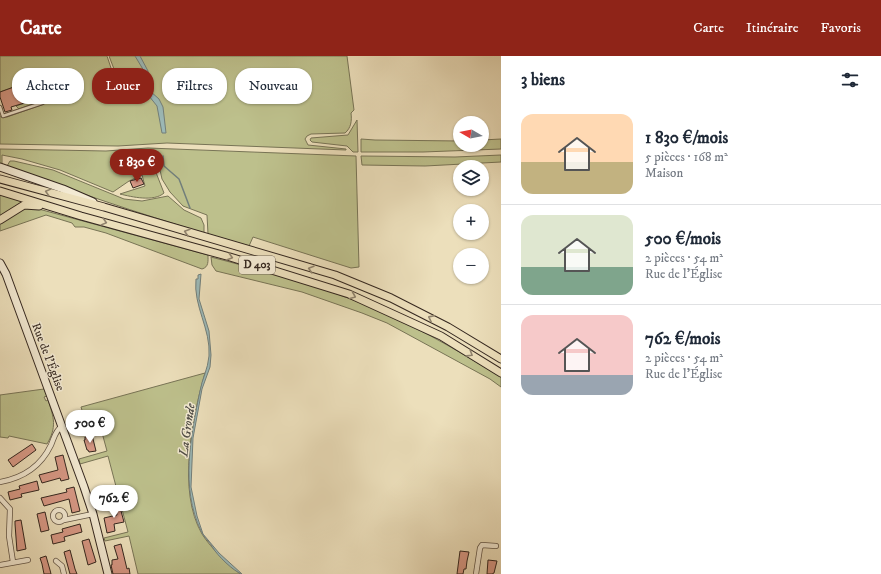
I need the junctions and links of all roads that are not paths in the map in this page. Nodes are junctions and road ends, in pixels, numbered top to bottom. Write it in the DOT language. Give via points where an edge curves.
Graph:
graph roads {
  1 [pos="39,104"];
  2 [pos="14,106"];
  3 [pos="0,107"];
  4 [pos="16,112"];
  5 [pos="0,167"];
  6 [pos="0,179"];
  7 [pos="0,191"];
  8 [pos="104,207"];
  9 [pos="80,216"];
  10 [pos="0,220"];
  11 [pos="0,263"];
  12 [pos="501,359"];
  13 [pos="501,373"];
  14 [pos="62,426"];
  15 [pos="0,482"];
  16 [pos="0,498"];
  17 [pos="93,514"];
  18 [pos="64,520"];
  19 [pos="496,546"];
  20 [pos="28,560"];
  21 [pos="56,561"];
  22 [pos="13,562"];
  23 [pos="0,565"];
  24 [pos="106,572"];
  25 [pos="64,574"];
  26 [pos="476,574"];
  1 -- 4 [label="lane"];
  2 -- 4 [label="lane"];
  3 -- 4 [label="lane" via="3,116"];
  5 -- 8 [label="street" via="63,188"];
  8 -- 6 [label="main road, D 403, one-way"];
  7 -- 9 [label="main road, D 403"];
  12 -- 8 [label="main road, D 403, one-way" via="448,326 391,298 335,275"];
  9 -- 10 [label="main road" via="34,205 19,207"];
  9 -- 13 [label="main road, D 403, one-way" via="230,257 349,294 441,336"];
  11 -- 14 [label="street, Rue de l'Église"];
  14 -- 15 [label="street" via="57,429 44,457 33,468 19,477"];
  14 -- 17 [label="street, Rue de l'Église"];
  16 -- 22 [label="street" via="10,509 9,536"];
  17 -- 18 [label="street"];
  17 -- 24 [label="street, Rue de l'Église"];
  19 -- 26 [label="street" via="482,545"];
  20 -- 22 [label="street"];
  21 -- 25 [label="street" via="62,566"];
  22 -- 23 [label="street"];
}
